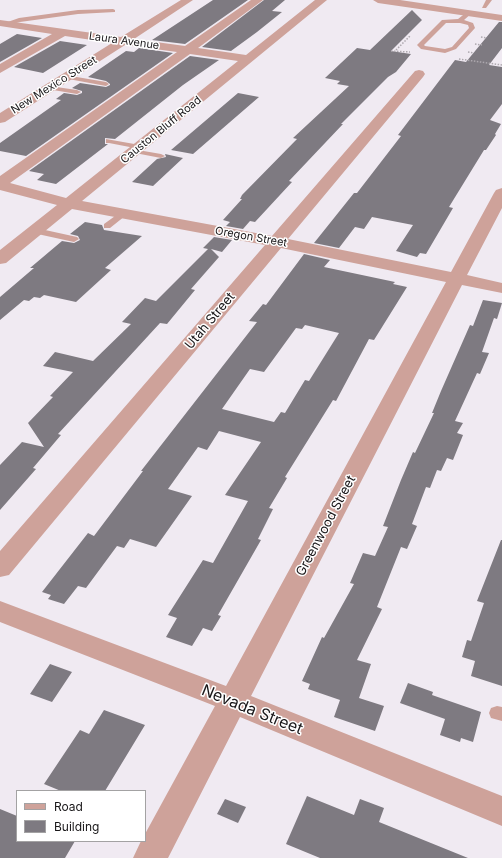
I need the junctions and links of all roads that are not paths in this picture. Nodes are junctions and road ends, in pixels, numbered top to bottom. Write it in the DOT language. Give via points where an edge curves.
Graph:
graph roads {
  1 [pos="188,0"];
  2 [pos="258,0"];
  3 [pos="322,0"];
  4 [pos="378,0"];
  5 [pos="467,0"];
  6 [pos="489,0"];
  7 [pos="484,7"];
  8 [pos="113,11"];
  9 [pos="457,16"];
  10 [pos="502,18"];
  11 [pos="2,25"];
  12 [pos="64,32"];
  13 [pos="123,41"];
  14 [pos="186,50"];
  15 [pos="248,59"];
  16 [pos="0,69"];
  17 [pos="420,74"];
  18 [pos="65,78"];
  19 [pos="106,84"];
  20 [pos="49,88"];
  21 [pos="77,92"];
  22 [pos="0,119"];
  23 [pos="109,141"];
  24 [pos="137,149"];
  25 [pos="161,156"];
  26 [pos="0,184"];
  27 [pos="502,192"];
  28 [pos="71,204"];
  29 [pos="122,214"];
  30 [pos="107,226"];
  31 [pos="36,231"];
  32 [pos="74,239"];
  33 [pos="278,242"];
  34 [pos="0,259"];
  35 [pos="458,278"];
  36 [pos="502,288"];
  37 [pos="0,568"];
  38 [pos="0,611"];
  39 [pos="233,702"];
  40 [pos="502,811"];
  41 [pos="150,858"];
  1 -- 13 [label="street, New Mexico Street"];
  2 -- 14 [label="street"];
  3 -- 15 [label="street, Causton Bluff Road"];
  4 -- 9 [label="street"];
  5 -- 9 [label="street"];
  6 -- 7 [label="lane"];
  8 -- 11 [label="lane" via="78,12 19,20"];
  9 -- 9 [label="lane" via="444,21 420,45 423,48 445,51 454,48 472,28 471,24"];
  9 -- 10 [label="street" via="469,13"];
  11 -- 12 [label="street, Laura Avenue"];
  12 -- 13 [label="street, Laura Avenue"];
  12 -- 16 [label="street"];
  13 -- 14 [label="street, Laura Avenue"];
  13 -- 18 [label="street, New Mexico Street"];
  14 -- 15 [label="street, Laura Avenue"];
  14 -- 26 [label="street"];
  15 -- 24 [label="street, Causton Bluff Road"];
  17 -- 33 [label="street, Utah Street"];
  18 -- 19 [label="lane"];
  18 -- 20 [label="street, New Mexico Street"];
  20 -- 21 [label="lane"];
  20 -- 22 [label="street, New Mexico Street"];
  23 -- 24 [label="lane"];
  24 -- 25 [label="lane"];
  24 -- 28 [label="street, Causton Bluff Road"];
  26 -- 28 [label="street, Oregon Street"];
  27 -- 35 [label="street, Greenwood Street"];
  28 -- 29 [label="street, Oregon Street"];
  28 -- 31 [label="street, Causton Bluff Road"];
  29 -- 30 [label="lane"];
  29 -- 33 [label="street, Oregon Street"];
  31 -- 32 [label="lane"];
  31 -- 34 [label="street, Causton Bluff Road"];
  33 -- 35 [label="street, Oregon Street"];
  33 -- 37 [label="street, Utah Street"];
  35 -- 36 [label="street, Oregon Street"];
  35 -- 39 [label="street, Greenwood Street"];
  38 -- 39 [label="street, Nevada Street"];
  39 -- 40 [label="street, Nevada Street"];
  39 -- 41 [label="street, Greenwood Street"];
}
